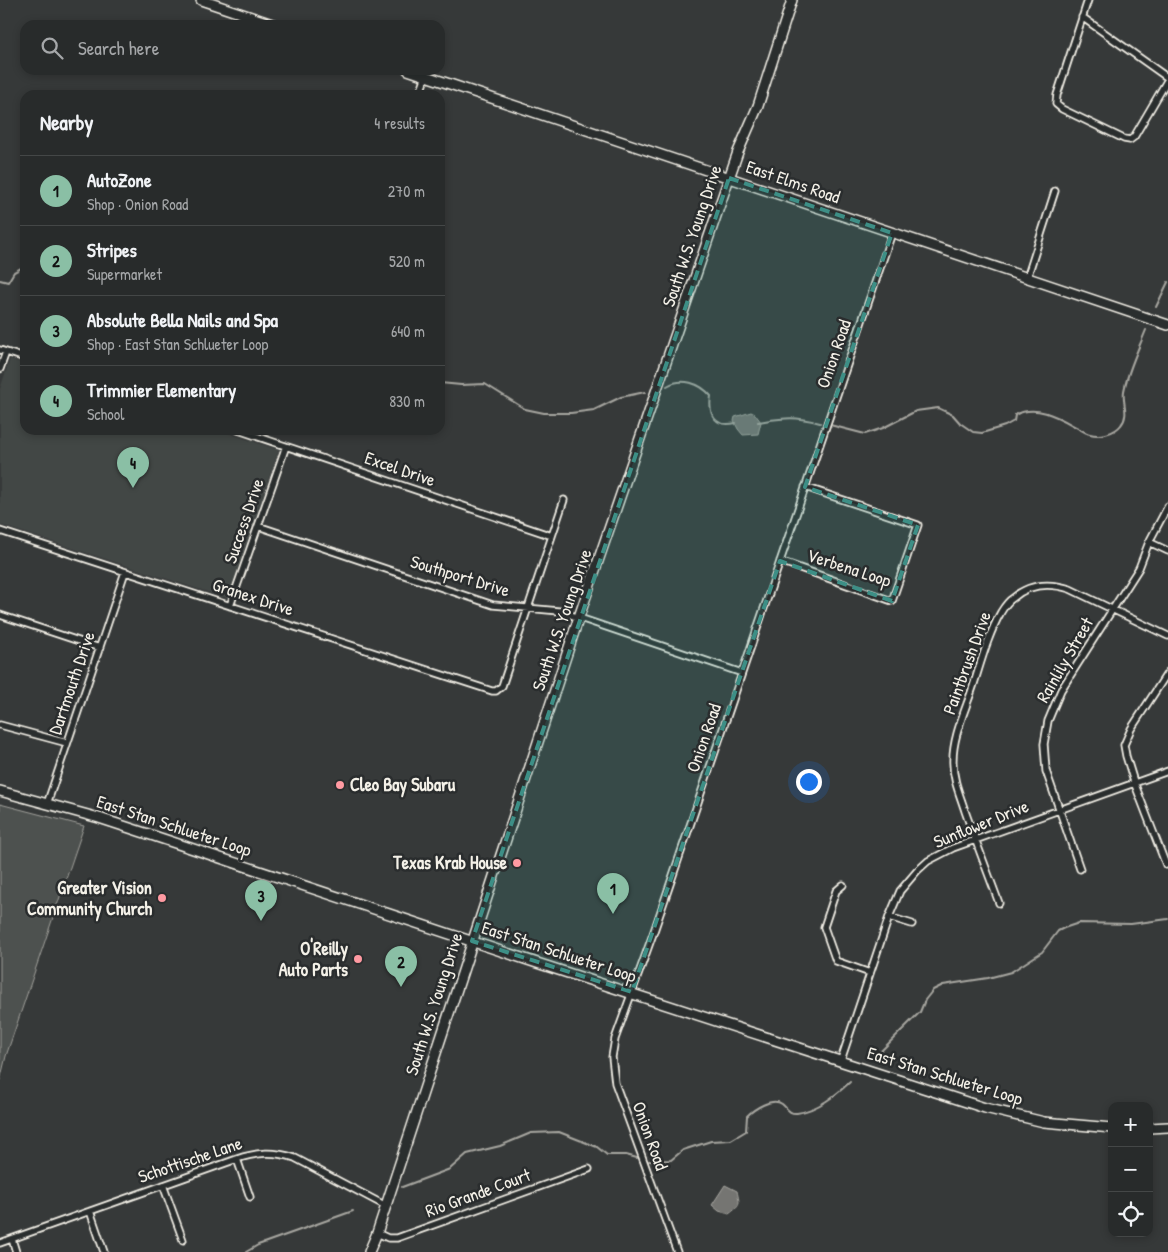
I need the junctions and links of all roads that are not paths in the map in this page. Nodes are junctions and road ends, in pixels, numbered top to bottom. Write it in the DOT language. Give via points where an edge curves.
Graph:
graph roads {
  1 [pos="201,0"];
  2 [pos="792,0"];
  3 [pos="1088,0"];
  4 [pos="1082,17"];
  5 [pos="260,20"];
  6 [pos="423,75"];
  7 [pos="426,76"];
  8 [pos="1168,78"];
  9 [pos="421,90"];
  10 [pos="729,178"];
  11 [pos="1055,191"];
  12 [pos="892,233"];
  13 [pos="1027,278"];
  14 [pos="1168,324"];
  15 [pos="3,351"];
  16 [pos="20,356"];
  17 [pos="0,369"];
  18 [pos="253,435"];
  19 [pos="286,446"];
  20 [pos="805,487"];
  21 [pos="564,500"];
  22 [pos="1168,506"];
  23 [pos="258,526"];
  24 [pos="0,531"];
  25 [pos="552,536"];
  26 [pos="1149,542"];
  27 [pos="1168,550"];
  28 [pos="780,560"];
  29 [pos="125,572"];
  30 [pos="230,606"];
  31 [pos="528,608"];
  32 [pos="1112,609"];
  33 [pos="0,615"];
  34 [pos="579,617"];
  35 [pos="1168,636"];
  36 [pos="100,648"];
  37 [pos="1168,672"];
  38 [pos="742,673"];
  39 [pos="0,725"];
  40 [pos="68,743"];
  41 [pos="1168,771"];
  42 [pos="1134,782"];
  43 [pos="0,791"];
  44 [pos="47,804"];
  45 [pos="1059,809"];
  46 [pos="976,840"];
  47 [pos="1168,864"];
  48 [pos="1080,869"];
  49 [pos="843,885"];
  50 [pos="999,903"];
  51 [pos="889,917"];
  52 [pos="912,924"];
  53 [pos="472,941"];
  54 [pos="870,973"];
  55 [pos="632,992"];
  56 [pos="841,1060"];
  57 [pos="1168,1127"];
  58 [pos="1108,1128"];
  59 [pos="1153,1128"];
  60 [pos="237,1159"];
  61 [pos="589,1169"];
  62 [pos="163,1185"];
  63 [pos="250,1197"];
  64 [pos="386,1206"];
  65 [pos="90,1211"];
  66 [pos="377,1233"];
  67 [pos="12,1239"];
  68 [pos="183,1240"];
  69 [pos="0,1243"];
  70 [pos="16,1252"];
  71 [pos="104,1252"];
  72 [pos="368,1252"];
  73 [pos="677,1252"];
  1 -- 5 [label="main road"];
  2 -- 10 [label="main road, South W.S. Young Drive" via="758,106"];
  3 -- 4 [label="street"];
  4 -- 8 [label="street"];
  4 -- 8 [label="street" via="1056,104 1130,140"];
  6 -- 7 [label="main road, East Elms Road"];
  7 -- 9 [label="street"];
  7 -- 10 [label="main road, East Elms Road"];
  10 -- 12 [label="main road, East Elms Road"];
  10 -- 34 [label="main road, South W.S. Young Drive"];
  11 -- 13 [label="street"];
  12 -- 13 [label="main road, East Elms Road"];
  12 -- 20 [label="street, Onion Road"];
  13 -- 14 [label="main road, East Elms Road"];
  15 -- 16 [label="street"];
  15 -- 17 [label="street"];
  18 -- 19 [label="street, Excel Drive"];
  19 -- 23 [label="street, Success Drive"];
  19 -- 25 [label="street, Excel Drive"];
  20 -- 28 [label="street, Onion Road"];
  20 -- 28 [label="street, Verbena Loop" via="918,525 898,584 892,601"];
  21 -- 25 [label="street"];
  22 -- 26 [label="street, Rainlily Street"];
  23 -- 30 [label="street, Success Drive"];
  23 -- 31 [label="street, Southport Drive" via="493,605"];
  24 -- 29 [label="street, Granex Drive"];
  25 -- 31 [label="street"];
  26 -- 27 [label="street"];
  26 -- 32 [label="street, Rainlily Street" via="1139,568"];
  28 -- 38 [label="street, Onion Road"];
  29 -- 30 [label="street, Granex Drive"];
  29 -- 36 [label="street, Dartmouth Drive"];
  30 -- 31 [label="street, Granex Drive" via="492,691 502,686"];
  31 -- 34 [label="street, Southport Drive"];
  32 -- 35 [label="street, Paintbrush Drive"];
  32 -- 45 [label="street, Rainlily Street" via="1061,690 1048,721 1044,762"];
  32 -- 46 [label="street, Paintbrush Drive" via="1070,589 1042,585 1011,598 1001,611 954,749 954,773"];
  33 -- 36 [label="street"];
  34 -- 38 [label="street, Southport Drive"];
  34 -- 53 [label="main road, South W.S. Young Drive"];
  36 -- 40 [label="street, Dartmouth Drive"];
  37 -- 42 [label="street" via="1124,745"];
  38 -- 55 [label="street, Onion Road"];
  39 -- 40 [label="street"];
  40 -- 44 [label="street, Dartmouth Drive"];
  41 -- 42 [label="street, Sunflower Drive"];
  42 -- 45 [label="street, Sunflower Drive"];
  42 -- 47 [label="street"];
  43 -- 44 [label="main road, East Stan Schlueter Loop"];
  44 -- 53 [label="main road, East Stan Schlueter Loop"];
  45 -- 46 [label="street, Sunflower Drive"];
  45 -- 48 [label="street, Rainlily Street"];
  46 -- 50 [label="street, Paintbrush Drive"];
  46 -- 51 [label="street, Sunflower Drive" via="940,854 917,871 900,891"];
  49 -- 54 [label="street" via="836,891 824,931 836,961"];
  51 -- 52 [label="street"];
  51 -- 54 [label="street, Sunflower Drive"];
  53 -- 55 [label="main road, East Stan Schlueter Loop"];
  53 -- 64 [label="main road, South W.S. Young Drive"];
  54 -- 56 [label="street, Sunflower Drive"];
  55 -- 56 [label="main road, East Stan Schlueter Loop"];
  55 -- 73 [label="street, Onion Road" via="615,1039 612,1068"];
  56 -- 58 [label="main road, East Stan Schlueter Loop" via="985,1108 1075,1126"];
  57 -- 59 [label="main road"];
  60 -- 62 [label="street, Schottische Lane"];
  60 -- 63 [label="street"];
  60 -- 64 [label="street, Schottische Lane" via="259,1153 287,1155"];
  61 -- 66 [label="street, Rio Grande Court" via="397,1238"];
  62 -- 65 [label="street, Schottische Lane"];
  62 -- 68 [label="street"];
  64 -- 66 [label="main road, South W.S. Young Drive"];
  65 -- 67 [label="street, Schottische Lane"];
  65 -- 71 [label="street"];
  66 -- 72 [label="main road, South W.S. Young Drive"];
  67 -- 69 [label="street, Schottische Lane"];
  67 -- 70 [label="street"];
}
